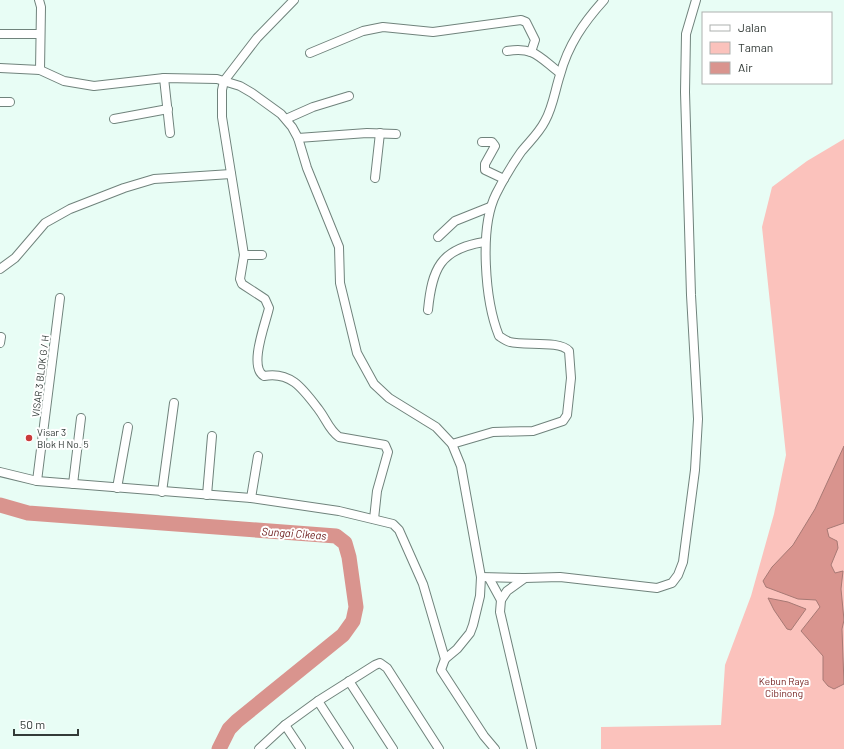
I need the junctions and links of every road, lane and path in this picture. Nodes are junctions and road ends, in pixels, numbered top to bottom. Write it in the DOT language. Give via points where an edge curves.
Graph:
graph roads {
  1 [pos="39,0"];
  2 [pos="294,0"];
  3 [pos="604,0"];
  4 [pos="696,0"];
  5 [pos="0,34"];
  6 [pos="40,34"];
  7 [pos="507,51"];
  8 [pos="531,52"];
  9 [pos="310,53"];
  10 [pos="0,68"];
  11 [pos="40,70"];
  12 [pos="560,73"];
  13 [pos="164,78"];
  14 [pos="224,81"];
  15 [pos="349,96"];
  16 [pos="0,102"];
  17 [pos="10,102"];
  18 [pos="168,109"];
  19 [pos="114,119"];
  20 [pos="286,119"];
  21 [pos="170,133"];
  22 [pos="380,133"];
  23 [pos="396,134"];
  24 [pos="298,138"];
  25 [pos="482,142"];
  26 [pos="231,174"];
  27 [pos="375,178"];
  28 [pos="504,179"];
  29 [pos="490,207"];
  30 [pos="438,237"];
  31 [pos="484,242"];
  32 [pos="244,255"];
  33 [pos="262,255"];
  34 [pos="0,269"];
  35 [pos="60,298"];
  36 [pos="428,310"];
  37 [pos="174,403"];
  38 [pos="81,418"];
  39 [pos="128,427"];
  40 [pos="212,436"];
  41 [pos="452,444"];
  42 [pos="258,456"];
  43 [pos="0,472"];
  44 [pos="37,481"];
  45 [pos="73,484"];
  46 [pos="117,488"];
  47 [pos="162,492"];
  48 [pos="207,495"];
  49 [pos="250,498"];
  50 [pos="374,519"];
  51 [pos="485,578"];
  52 [pos="525,578"];
  53 [pos="501,600"];
  54 [pos="444,659"];
  55 [pos="349,681"];
  56 [pos="318,701"];
  57 [pos="285,724"];
  58 [pos="490,748"];
  59 [pos="259,749"];
  60 [pos="302,749"];
  61 [pos="349,749"];
  62 [pos="393,749"];
  63 [pos="439,749"];
  64 [pos="532,749"];
  1 -- 6 [label="street"];
  2 -- 14 [label="street" via="257,38"];
  3 -- 12 [label="street" via="580,28"];
  4 -- 52 [label="street" via="686,34 685,92 691,295 698,419 694,477 683,562 672,583 657,588 560,577"];
  5 -- 6 [label="street"];
  6 -- 11 [label="street"];
  7 -- 8 [label="street" via="522,49"];
  8 -- 9 [label="street" via="535,40 526,22 521,20 433,32 383,27 363,31"];
  8 -- 12 [label="street"];
  10 -- 11 [label="street"];
  11 -- 13 [label="street" via="64,81 94,86"];
  12 -- 28 [label="street" via="545,122"];
  13 -- 14 [label="street" via="206,78"];
  13 -- 18 [label="street"];
  14 -- 20 [label="street" via="252,93"];
  14 -- 26 [label="street" via="221,103"];
  15 -- 20 [label="street" via="313,107"];
  16 -- 17 [label="street"];
  18 -- 19 [label="street"];
  18 -- 21 [label="street"];
  20 -- 24 [label="street"];
  22 -- 23 [label="street"];
  22 -- 24 [label="street"];
  22 -- 27 [label="street"];
  24 -- 41 [label="street" via="307,168 339,247 340,283 362,364 382,392 436,427"];
  25 -- 28 [label="street" via="492,142 495,146 485,164 485,170"];
  26 -- 32 [label="street"];
  26 -- 34 [label="street" via="148,181 70,209 45,223 15,258"];
  28 -- 29 [label="street"];
  29 -- 30 [label="street" via="455,221"];
  29 -- 31 [label="street"];
  31 -- 36 [label="street" via="458,248 446,257 433,278"];
  31 -- 41 [label="street" via="487,280 499,336 512,343 552,345 564,347 569,351 571,378 567,415 563,421 533,431 492,432"];
  32 -- 33 [label="street"];
  32 -- 50 [label="street" via="240,279 242,284 265,299 269,308 256,360 258,372 264,376 282,375 295,382 318,409 333,433 339,437 380,443 388,452 377,491"];
  35 -- 44 [label="street, VISAR 3 BLOK G / H"];
  37 -- 47 [label="street"];
  38 -- 45 [label="street"];
  39 -- 46 [label="street"];
  40 -- 48 [label="street"];
  41 -- 51 [label="street" via="462,466 471,521"];
  42 -- 49 [label="street"];
  43 -- 44 [label="street"];
  44 -- 45 [label="street"];
  45 -- 46 [label="street"];
  46 -- 47 [label="street"];
  47 -- 48 [label="street"];
  48 -- 49 [label="street"];
  49 -- 50 [label="street" via="339,511"];
  50 -- 54 [label="street" via="393,524 399,530 423,584"];
  51 -- 52 [label="street"];
  51 -- 53 [label="street"];
  51 -- 54 [label="street" via="473,625 464,640"];
  52 -- 53 [label="street" via="515,583"];
  53 -- 64 [label="street" via="500,612"];
  54 -- 58 [label="street" via="441,666 444,676"];
  55 -- 56 [label="street"];
  55 -- 62 [label="street"];
  55 -- 63 [label="street" via="375,665 384,664"];
  56 -- 57 [label="street"];
  56 -- 61 [label="street"];
  57 -- 59 [label="street"];
  57 -- 60 [label="street"];
}
